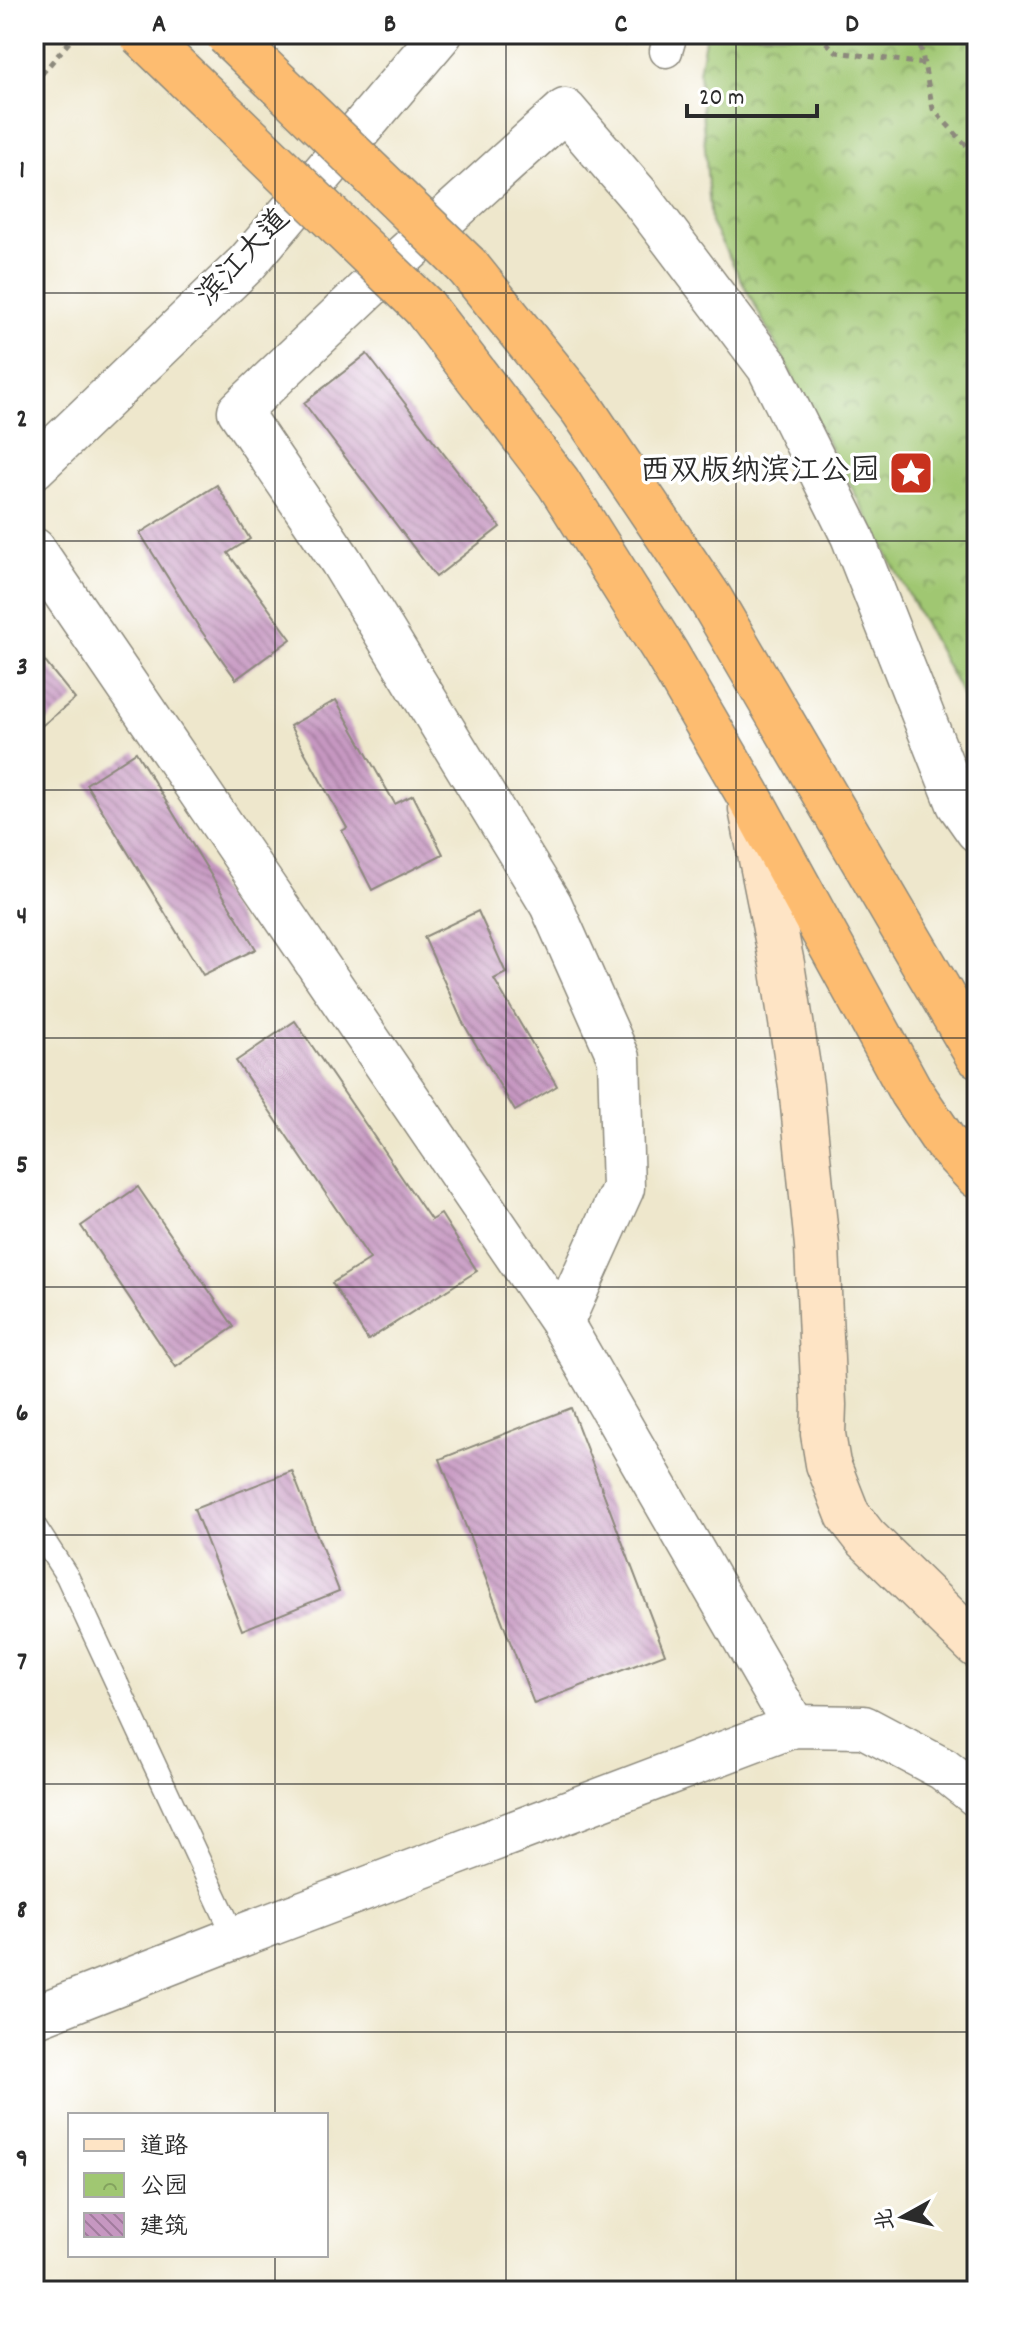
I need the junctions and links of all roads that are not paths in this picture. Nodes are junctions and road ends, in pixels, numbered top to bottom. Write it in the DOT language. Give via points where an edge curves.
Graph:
graph roads {
  1 [pos="141,34"];
  2 [pos="227,34"];
  3 [pos="441,34"];
  4 [pos="34,468"];
  5 [pos="34,549"];
  6 [pos="748,794"];
  7 [pos="977,831"];
  8 [pos="977,1055"];
  9 [pos="977,1176"];
  10 [pos="562,1323"];
  11 [pos="34,1525"];
  12 [pos="977,1646"];
  13 [pos="794,1726"];
  14 [pos="977,1796"];
  15 [pos="235,1938"];
  16 [pos="34,2017"];
  1 -- 6 [label="highway, bridge" via="424,307 558,482"];
  2 -- 8 [label="highway, bridge" via="467,266 582,409 711,600"];
  3 -- 4 [label="street, 滨江大道" via="247,263"];
  5 -- 10 [label="street"];
  6 -- 9 [label="highway" via="911,1092 945,1142"];
  6 -- 12 [label="main road" via="801,1086 817,1246 828,1464 848,1515 865,1537"];
  7 -- 10 [label="street" via="958,804 852,536 768,367 639,196 565,110 239,411 341,561 551,905 619,1058 623,1188"];
  10 -- 13 [label="street"];
  11 -- 15 [label="lane" via="67,1576"];
  13 -- 14 [label="street" via="864,1727 943,1769"];
  13 -- 15 [label="street"];
  15 -- 16 [label="street"];
}
